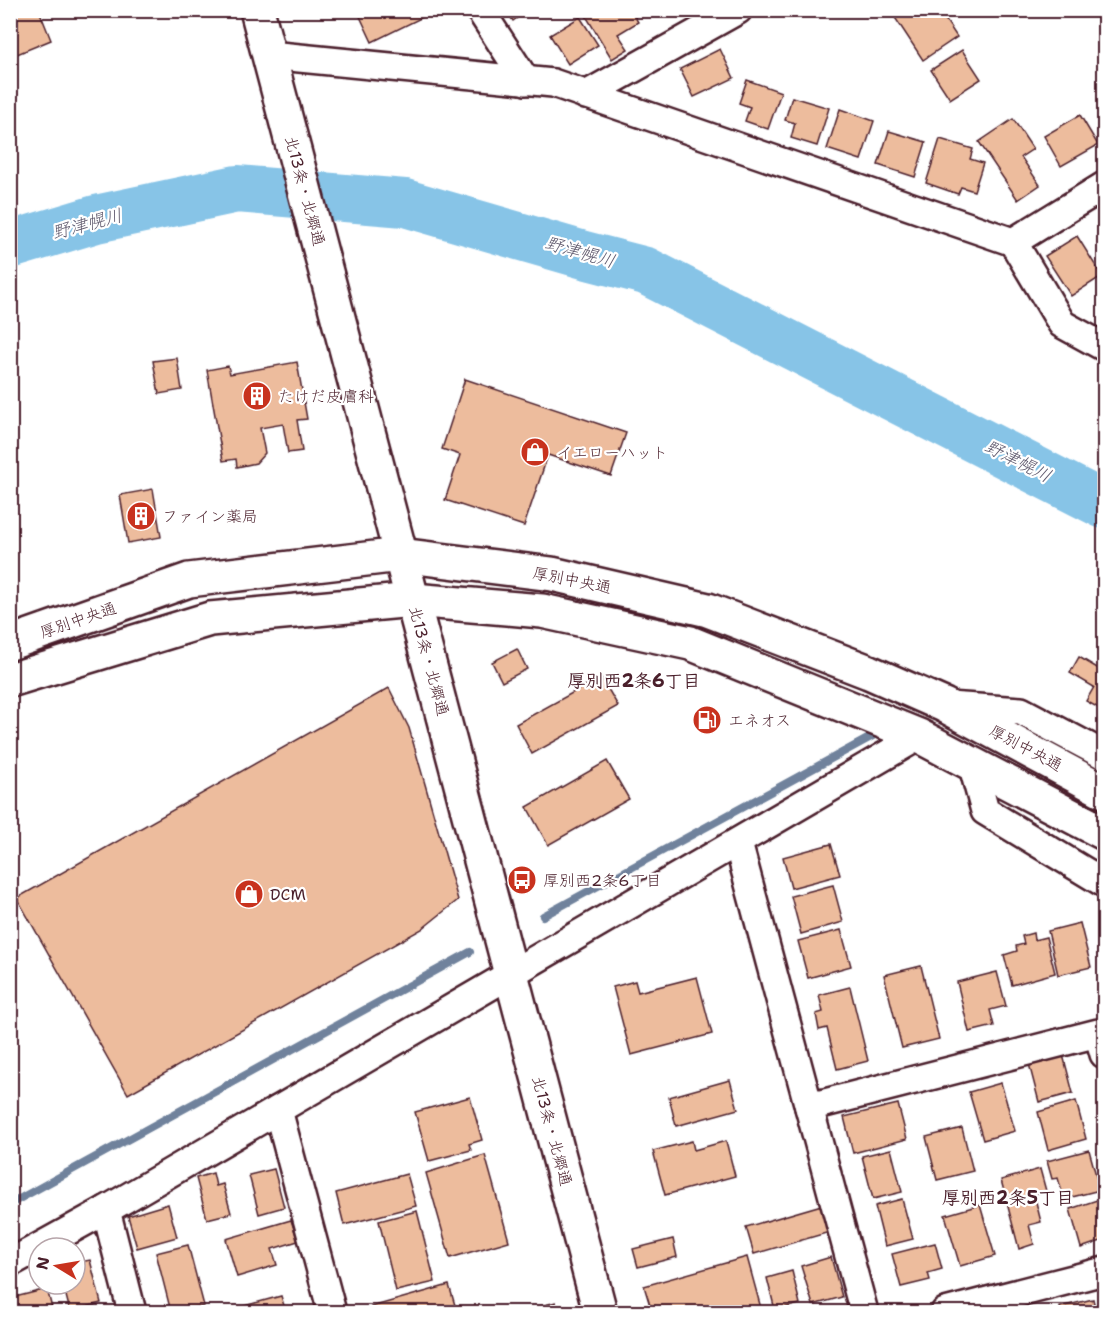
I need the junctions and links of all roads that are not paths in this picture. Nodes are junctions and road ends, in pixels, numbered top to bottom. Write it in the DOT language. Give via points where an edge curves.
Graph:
graph roads {
  1 [pos="257,10"];
  2 [pos="480,10"];
  3 [pos="738,10"];
  4 [pos="708,18"];
  5 [pos="269,56"];
  6 [pos="526,81"];
  7 [pos="586,95"];
  8 [pos="1104,186"];
  9 [pos="1012,242"];
  10 [pos="1104,347"];
  11 [pos="400,555"];
  12 [pos="413,600"];
  13 [pos="10,644"];
  14 [pos="10,680"];
  15 [pos="944,705"];
  16 [pos="919,736"];
  17 [pos="1104,755"];
  18 [pos="972,763"];
  19 [pos="1092,783"];
  20 [pos="1104,833"];
  21 [pos="738,843"];
  22 [pos="1104,883"];
  23 [pos="511,974"];
  24 [pos="1104,1054"];
  25 [pos="809,1107"];
  26 [pos="278,1110"];
  27 [pos="106,1210"];
  28 [pos="10,1263"];
  29 [pos="1104,1271"];
  30 [pos="132,1312"];
  31 [pos="332,1312"];
  32 [pos="600,1312"];
  33 [pos="864,1312"];
  34 [pos="945,1312"];
  1 -- 5 [label="street, 北13条・北郷通"];
  2 -- 6 [label="street"];
  3 -- 4 [label="street"];
  4 -- 7 [label="street"];
  5 -- 6 [label="street"];
  5 -- 11 [label="street, 北13条・北郷通"];
  6 -- 7 [label="street" via="553,83"];
  7 -- 9 [label="street"];
  8 -- 9 [label="street"];
  9 -- 10 [label="street" via="1062,324"];
  11 -- 12 [label="street, 北13条・北郷通"];
  11 -- 13 [label="street, 厚別中央通" via="189,580"];
  11 -- 15 [label="street, 厚別中央通" via="552,574 708,610"];
  12 -- 14 [label="street" via="210,619"];
  12 -- 16 [label="street" via="543,611 690,643"];
  12 -- 23 [label="street, 北13条・北郷通"];
  15 -- 17 [label="street" via="1021,711"];
  15 -- 19 [label="street, 厚別中央通"];
  16 -- 18 [label="street"];
  16 -- 21 [label="street"];
  18 -- 20 [label="street"];
  18 -- 22 [label="street" via="985,811"];
  21 -- 23 [label="street"];
  21 -- 25 [label="street"];
  23 -- 26 [label="street"];
  23 -- 32 [label="street, 北13条・北郷通"];
  24 -- 25 [label="street" via="1098,1033"];
  25 -- 33 [label="street"];
  26 -- 27 [label="street"];
  26 -- 31 [label="street"];
  27 -- 28 [label="street"];
  27 -- 30 [label="street"];
  29 -- 34 [label="street"];
}
